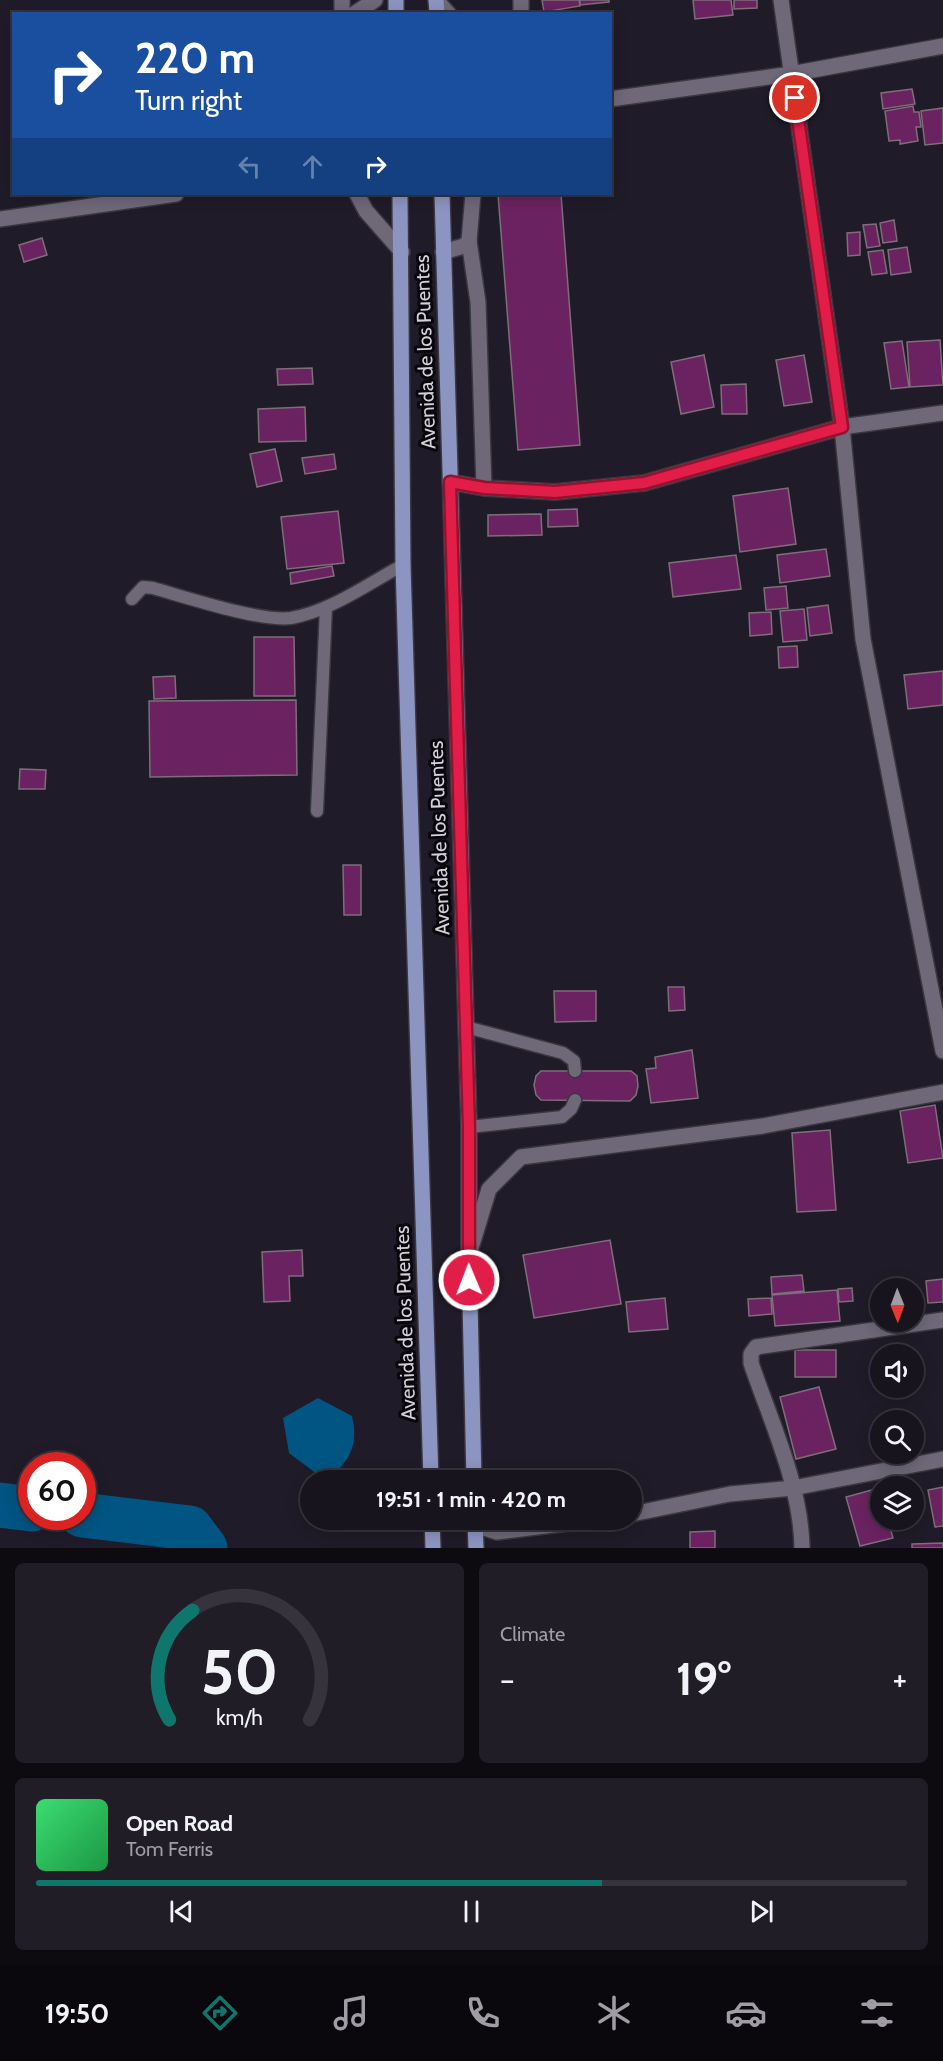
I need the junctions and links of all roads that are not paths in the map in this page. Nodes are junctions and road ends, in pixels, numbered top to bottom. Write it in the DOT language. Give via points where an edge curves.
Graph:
graph roads {
  1 [pos="375,0"];
  2 [pos="436,0"];
  3 [pos="781,0"];
  4 [pos="357,12"];
  5 [pos="447,12"];
  6 [pos="943,46"];
  7 [pos="791,74"];
  8 [pos="612,99"];
  9 [pos="169,195"];
  10 [pos="358,195"];
  11 [pos="400,195"];
  12 [pos="442,195"];
  13 [pos="473,195"];
  14 [pos="0,219"];
  15 [pos="470,241"];
  16 [pos="402,252"];
  17 [pos="443,252"];
  18 [pos="943,413"];
  19 [pos="842,427"];
  20 [pos="450,482"];
  21 [pos="484,488"];
  22 [pos="404,565"];
  23 [pos="132,599"];
  24 [pos="326,607"];
  25 [pos="317,811"];
  26 [pos="466,1027"];
  27 [pos="943,1051"];
  28 [pos="575,1071"];
  29 [pos="943,1092"];
  30 [pos="575,1100"];
  31 [pos="469,1127"];
  32 [pos="469,1257"];
  33 [pos="943,1320"];
  34 [pos="943,1459"];
  35 [pos="431,1470"];
  36 [pos="474,1470"];
  37 [pos="793,1488"];
  38 [pos="642,1512"];
  39 [pos="432,1530"];
  40 [pos="475,1530"];
  41 [pos="485,1530"];
  42 [pos="545,1530"];
  43 [pos="497,1540"];
  44 [pos="433,1548"];
  45 [pos="476,1548"];
  46 [pos="802,1548"];
  1 -- 4 [label="street"];
  2 -- 5 [label="street"];
  3 -- 7 [label="street"];
  6 -- 7 [label="street"];
  7 -- 8 [label="street"];
  7 -- 19 [label="street"];
  9 -- 14 [label="street"];
  10 -- 16 [label="street" via="366,211"];
  11 -- 16 [label="main road, Avenida de los Puentes"];
  12 -- 17 [label="main road, Avenida de los Puentes"];
  13 -- 15 [label="street"];
  15 -- 17 [label="street"];
  15 -- 21 [label="street" via="478,302"];
  16 -- 22 [label="main road, Avenida de los Puentes"];
  17 -- 20 [label="main road, Avenida de los Puentes"];
  18 -- 19 [label="street"];
  19 -- 21 [label="street" via="644,483 555,492"];
  19 -- 27 [label="street" via="863,639"];
  20 -- 21 [label="street"];
  20 -- 26 [label="main road, Avenida de los Puentes"];
  22 -- 24 [label="lane"];
  22 -- 35 [label="main road, Avenida de los Puentes"];
  23 -- 24 [label="lane" via="143,587 153,588 252,614 290,618"];
  24 -- 25 [label="lane"];
  26 -- 28 [label="lane" via="563,1053 574,1061"];
  26 -- 31 [label="main road, Avenida de los Puentes"];
  29 -- 32 [label="street" via="763,1126 521,1157 489,1189"];
  30 -- 31 [label="lane" via="572,1109 562,1117"];
  31 -- 32 [label="main road, Avenida de los Puentes"];
  32 -- 36 [label="main road, Avenida de los Puentes"];
  33 -- 37 [label="street" via="756,1347 751,1363"];
  34 -- 37 [label="street"];
  37 -- 38 [label="street" via="730,1494"];
  37 -- 46 [label="street" via="802,1525"];
  39 -- 44 [label="main road"];
  40 -- 45 [label="main road"];
  41 -- 43 [label="street"];
  42 -- 43 [label="street"];
}
